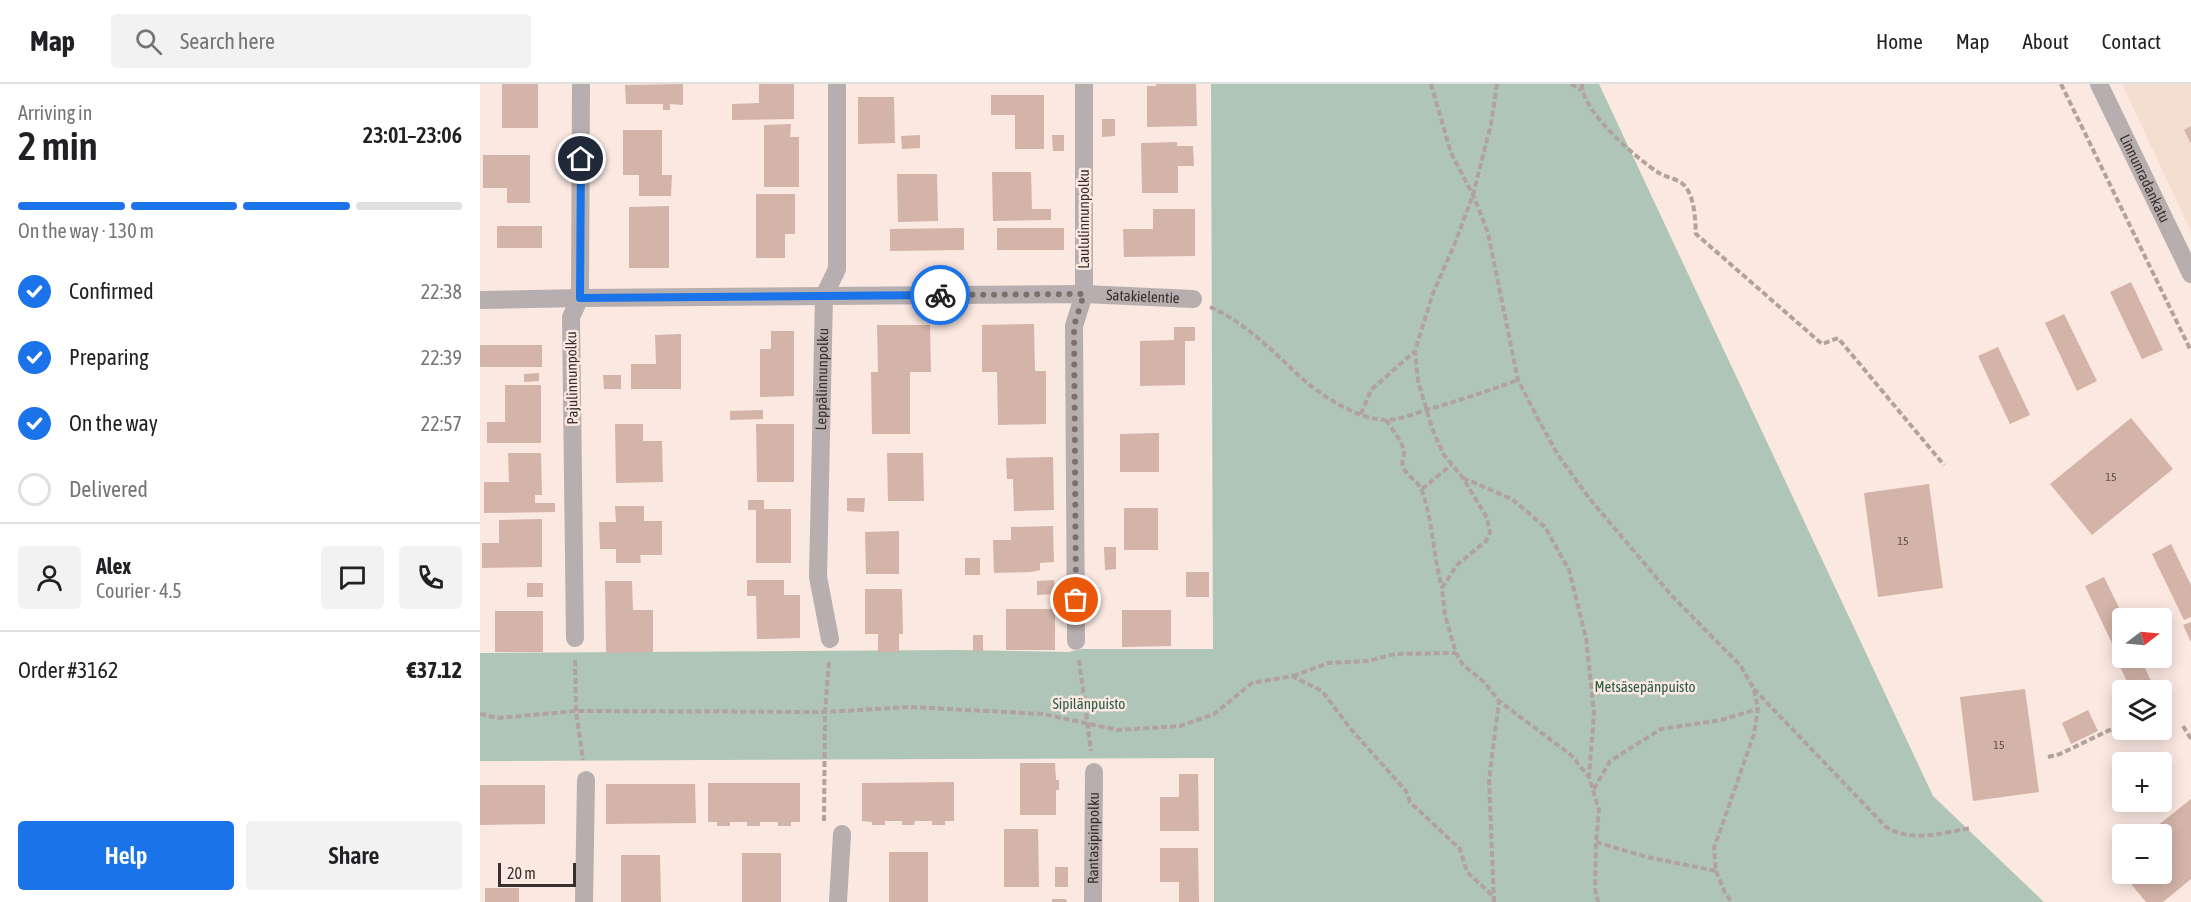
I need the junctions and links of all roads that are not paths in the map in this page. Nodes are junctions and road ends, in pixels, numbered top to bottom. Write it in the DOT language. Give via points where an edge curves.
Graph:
graph roads {
  1 [pos="581,84"];
  2 [pos="837,84"];
  3 [pos="1084,84"];
  4 [pos="2100,84"];
  5 [pos="2191,274"];
  6 [pos="1084,294"];
  7 [pos="824,296"];
  8 [pos="580,298"];
  9 [pos="1193,299"];
  10 [pos="480,300"];
  11 [pos="575,638"];
  12 [pos="830,639"];
  13 [pos="1076,641"];
  14 [pos="1094,772"];
  15 [pos="586,780"];
  16 [pos="842,834"];
  17 [pos="584,902"];
  18 [pos="838,902"];
  19 [pos="1093,902"];
  1 -- 8 [label="street, Pajulinnunpolku"];
  2 -- 7 [label="street, Leppälinnunpolku" via="837,269"];
  3 -- 6 [label="street, Laululinnunpolku"];
  4 -- 5 [label="street, Linnunradankatu"];
  6 -- 7 [label="street, Satakielentie"];
  6 -- 9 [label="street, Satakielentie"];
  6 -- 13 [label="street, Laululinnunpolku" via="1074,326"];
  7 -- 8 [label="street, Satakielentie"];
  7 -- 12 [label="street, Leppälinnunpolku" via="818,577"];
  8 -- 10 [label="street, Satakielentie"];
  8 -- 11 [label="street, Pajulinnunpolku" via="571,317"];
  14 -- 19 [label="street, Rantasipinpolku"];
  15 -- 17 [label="street"];
  16 -- 18 [label="street"];
}
